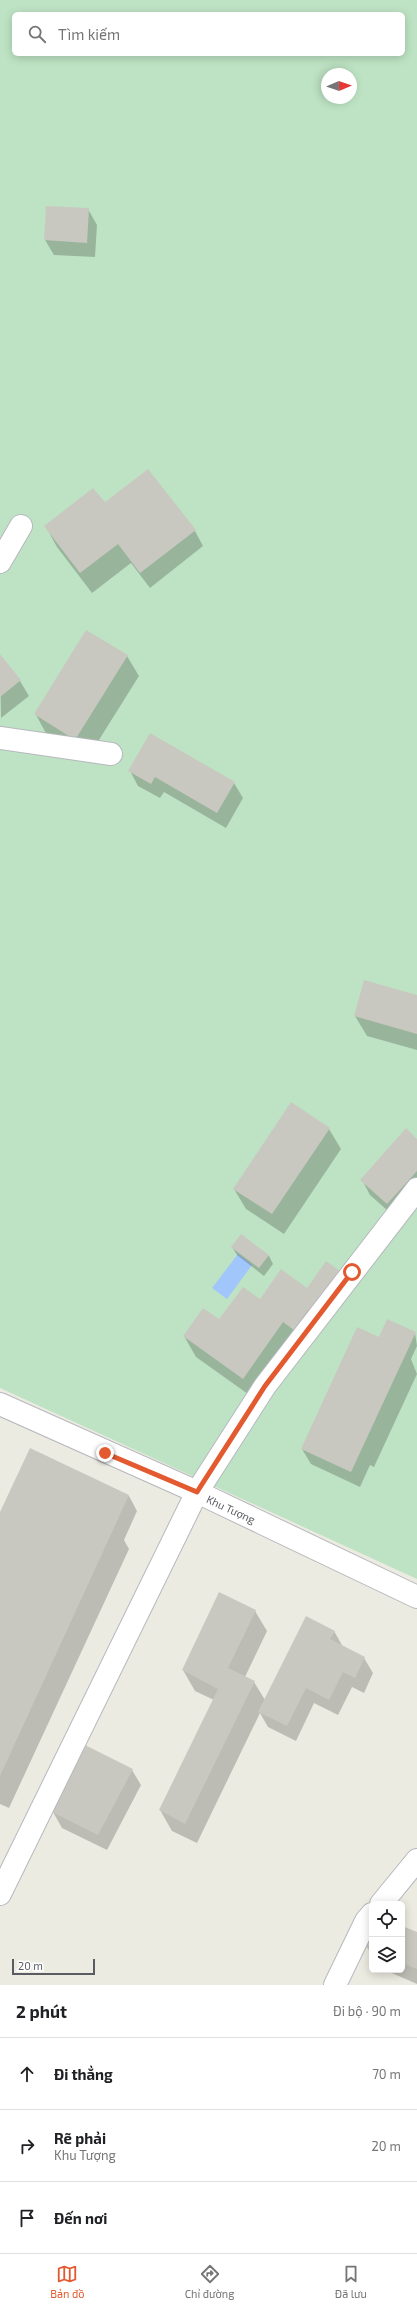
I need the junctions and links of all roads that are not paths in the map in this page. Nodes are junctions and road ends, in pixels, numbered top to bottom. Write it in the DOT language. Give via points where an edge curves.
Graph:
graph roads {
  1 [pos="21,526"];
  2 [pos="0,562"];
  3 [pos="0,738"];
  4 [pos="111,754"];
  5 [pos="417,1190"];
  6 [pos="0,1404"];
  7 [pos="197,1492"];
  8 [pos="417,1597"];
  9 [pos="417,1860"];
  10 [pos="0,1894"];
  11 [pos="383,1901"];
  12 [pos="369,1918"];
  13 [pos="335,1985"];
  1 -- 2 [label="street"];
  3 -- 4 [label="street"];
  5 -- 7 [label="street" via="265,1386"];
  6 -- 7 [label="street, Khu Tượng"];
  7 -- 8 [label="street, Khu Tượng"];
  7 -- 10 [label="street"];
  9 -- 11 [label="street"];
  12 -- 13 [label="street"];
}
